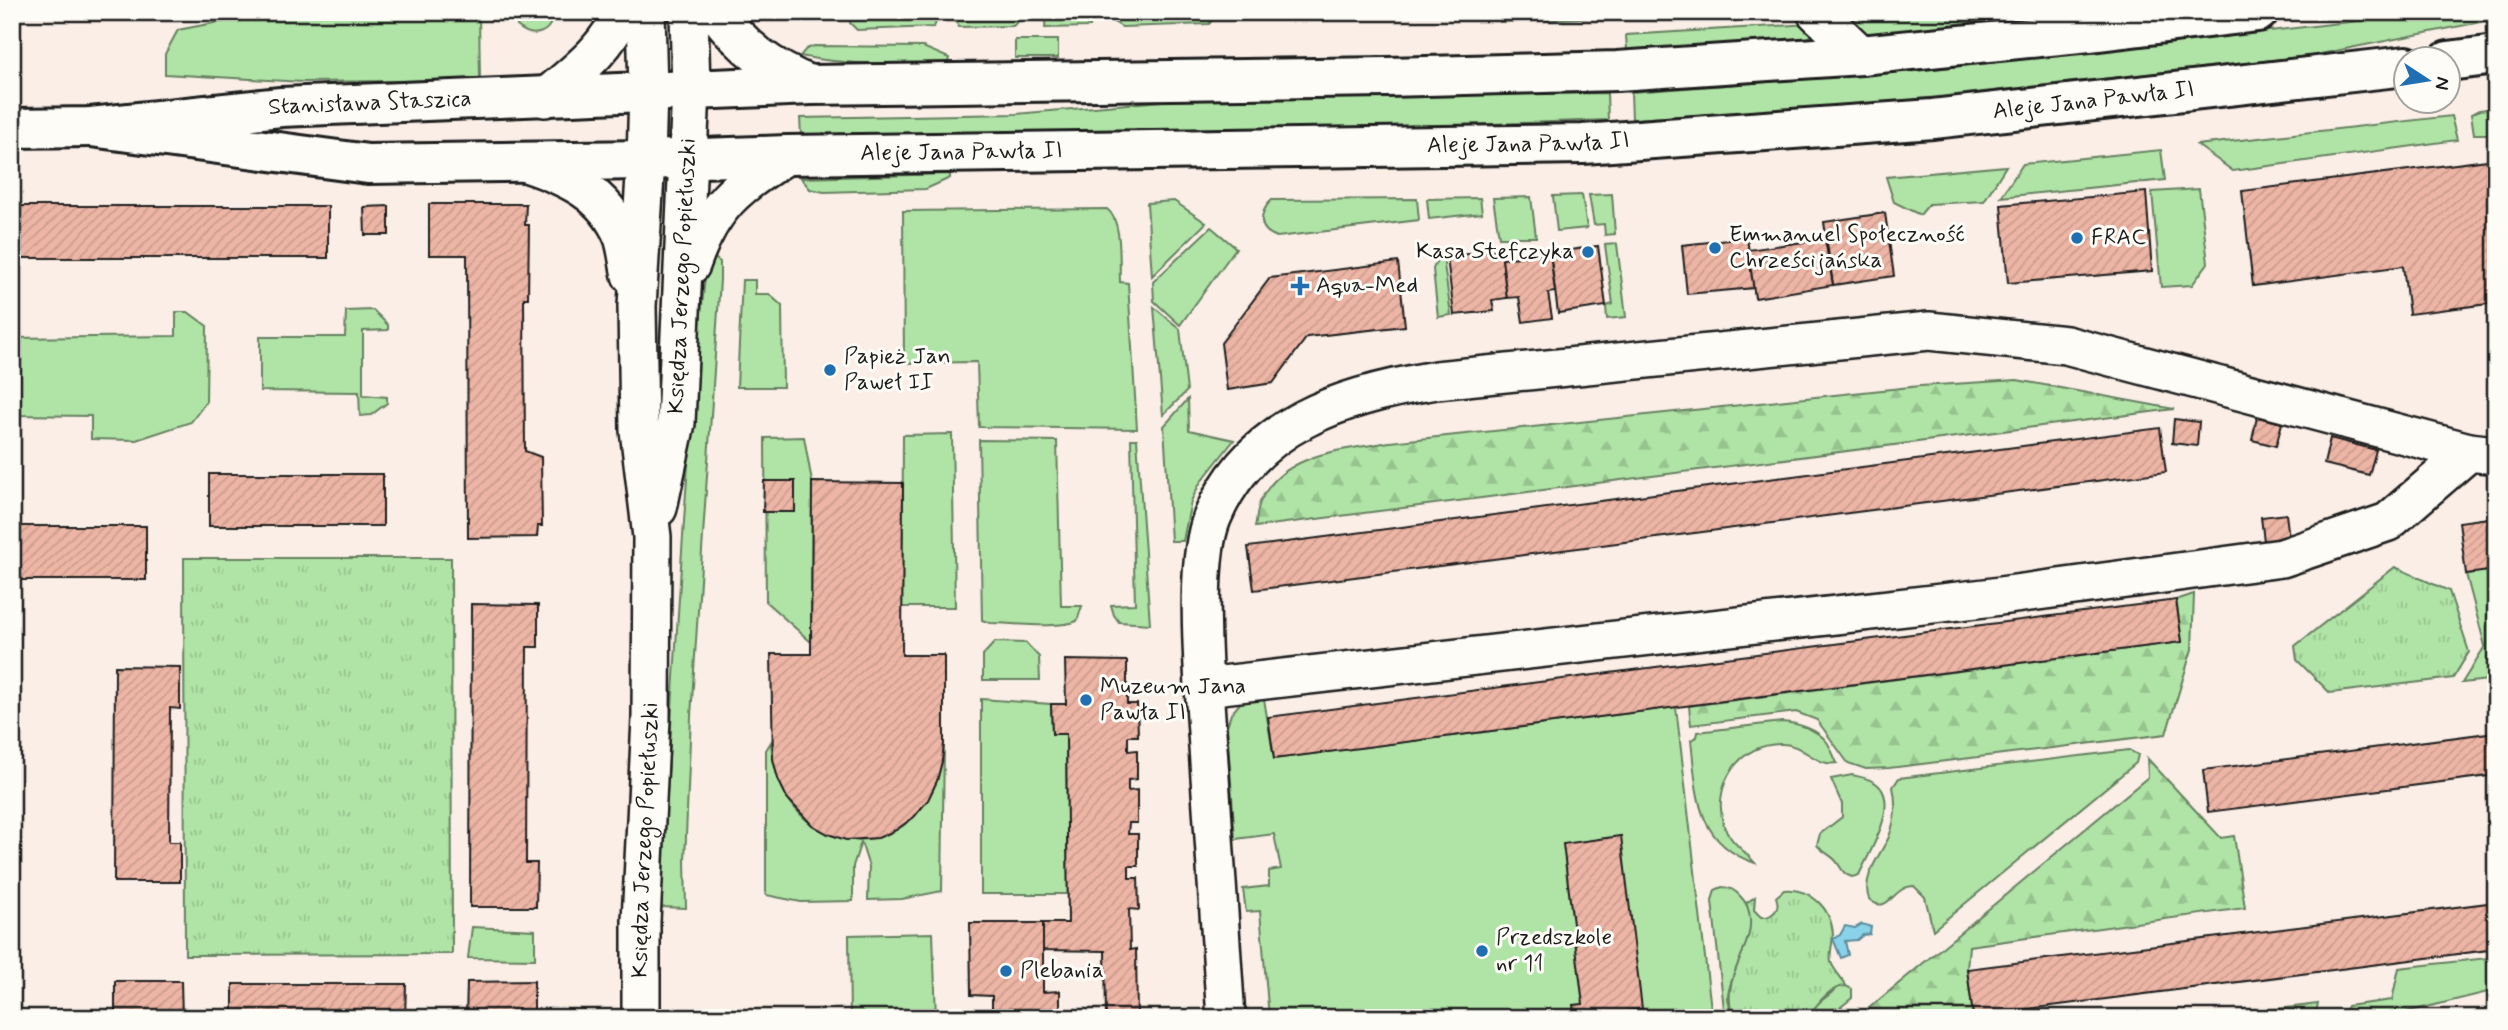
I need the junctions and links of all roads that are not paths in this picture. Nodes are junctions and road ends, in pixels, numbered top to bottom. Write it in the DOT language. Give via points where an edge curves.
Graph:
graph roads {
  1 [pos="622,12"];
  2 [pos="646,12"];
  3 [pos="689,12"];
  4 [pos="716,12"];
  5 [pos="1816,12"];
  6 [pos="2258,12"];
  7 [pos="1861,55"];
  8 [pos="2496,55"];
  9 [pos="2462,59"];
  10 [pos="2392,68"];
  11 [pos="811,85"];
  12 [pos="691,90"];
  13 [pos="648,91"];
  14 [pos="545,98"];
  15 [pos="91,127"];
  16 [pos="12,128"];
  17 [pos="787,155"];
  18 [pos="689,158"];
  19 [pos="646,160"];
  20 [pos="524,163"];
  21 [pos="683,289"];
  22 [pos="637,306"];
  23 [pos="2482,453"];
  24 [pos="652,537"];
  25 [pos="1204,687"];
  26 [pos="641,1018"];
  27 [pos="1226,1018"];
  1 -- 14 [label="street" via="596,55"];
  2 -- 13 [label="street, Księdza Jerzego Popiełuszki"];
  3 -- 12 [label="street, Księdza Jerzego Popiełuszki"];
  4 -- 11 [label="street" via="735,37 769,65"];
  5 -- 7 [label="street"];
  6 -- 7 [label="main road"];
  7 -- 11 [label="main road" via="1617,71"];
  8 -- 9 [label="main road"];
  10 -- 17 [label="main road, Aleje Jana Pawła II" via="1933,119 1618,142"];
  11 -- 12 [label="main road"];
  12 -- 13 [label="main road"];
  12 -- 18 [label="street, Księdza Jerzego Popiełuszki"];
  13 -- 14 [label="main road, Stanisława Staszica"];
  13 -- 19 [label="street, Księdza Jerzego Popiełuszki"];
  14 -- 15 [label="main road, Stanisława Staszica" via="281,107"];
  15 -- 16 [label="main road, Stanisława Staszica"];
  15 -- 20 [label="main road, Stanisława Staszica" via="368,164"];
  17 -- 18 [label="main road, Aleje Jana Pawła II"];
  17 -- 21 [label="street" via="751,177 723,202 699,241"];
  18 -- 19 [label="main road, Aleje Jana Pawła II"];
  18 -- 21 [label="street, Księdza Jerzego Popiełuszki"];
  19 -- 20 [label="main road, Stanisława Staszica"];
  19 -- 22 [label="street, Księdza Jerzego Popiełuszki"];
  20 -- 22 [label="street" via="579,184 600,201 623,237"];
  21 -- 24 [label="street, Księdza Jerzego Popiełuszki" via="676,423"];
  22 -- 24 [label="street, Księdza Jerzego Popiełuszki" via="639,430"];
  23 -- 25 [label="street" via="2388,522 2282,558 1985,598"];
  23 -- 25 [label="street" via="2066,345 1929,331 1384,388 1293,425 1261,446 1232,481 1211,519 1203,562"];
  24 -- 26 [label="street, Księdza Jerzego Popiełuszki"];
  25 -- 27 [label="street"];
}
